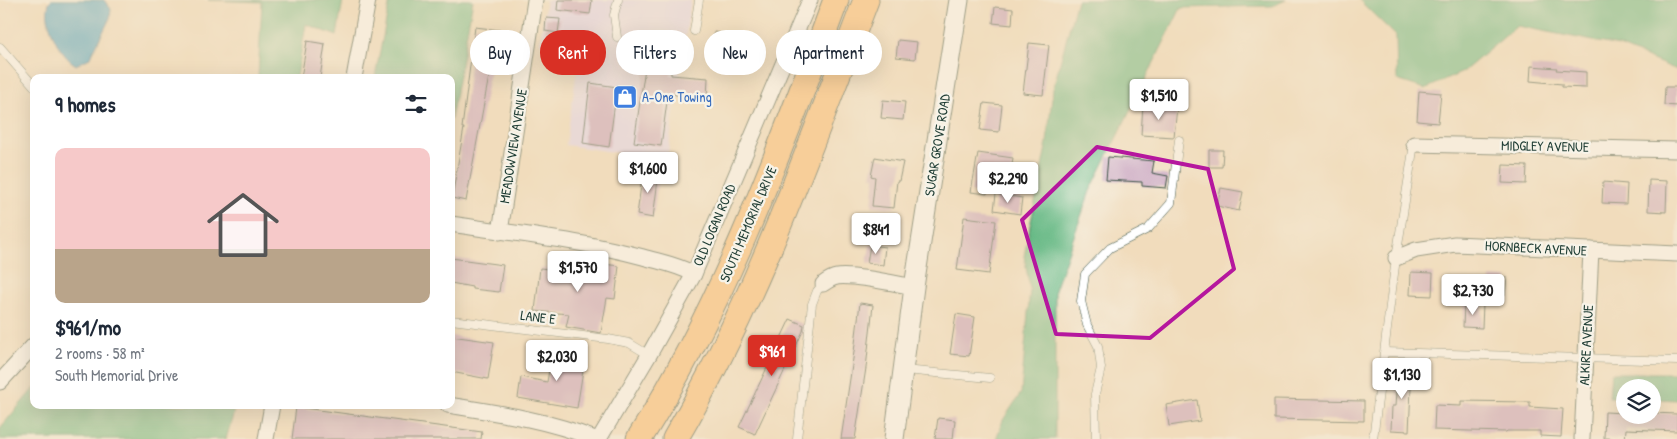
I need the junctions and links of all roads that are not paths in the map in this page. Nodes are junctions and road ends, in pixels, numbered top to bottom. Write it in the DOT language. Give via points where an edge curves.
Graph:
graph roads {
  1 [pos="368,0"];
  2 [pos="534,0"];
  3 [pos="618,0"];
  4 [pos="699,0"];
  5 [pos="810,0"];
  6 [pos="836,0"];
  7 [pos="866,0"];
  8 [pos="959,0"];
  9 [pos="616,30"];
  10 [pos="694,31"];
  11 [pos="0,47"];
  12 [pos="355,74"];
  13 [pos="30,81"];
  14 [pos="1179,140"];
  15 [pos="1414,144"];
  16 [pos="1677,150"];
  17 [pos="455,225"];
  18 [pos="500,232"];
  19 [pos="1591,250"];
  20 [pos="1677,254"];
  21 [pos="1396,258"];
  22 [pos="694,274"];
  23 [pos="823,284"];
  24 [pos="914,287"];
  25 [pos="455,320"];
  26 [pos="30,349"];
  27 [pos="1386,352"];
  28 [pos="649,355"];
  29 [pos="1586,358"];
  30 [pos="1677,361"];
  31 [pos="902,370"];
  32 [pos="990,378"];
  33 [pos="0,382"];
  34 [pos="455,406"];
  35 [pos="271,409"];
  36 [pos="266,439"];
  37 [pos="597,439"];
  38 [pos="640,439"];
  39 [pos="675,439"];
  40 [pos="797,439"];
  41 [pos="894,439"];
  42 [pos="1096,439"];
  43 [pos="1373,439"];
  44 [pos="1582,439"];
  1 -- 12 [label="street"];
  2 -- 18 [label="street, MEADOWVIEW AVENUE"];
  3 -- 9 [label="lane" via="614,15"];
  4 -- 10 [label="lane"];
  5 -- 22 [label="street, OLD LOGAN ROAD"];
  6 -- 38 [label="highway, SOUTH MEMORIAL DRIVE" via="746,234 688,356"];
  7 -- 39 [label="highway, SOUTH MEMORIAL DRIVE" via="758,276"];
  8 -- 24 [label="street, SUGAR GROVE ROAD"];
  11 -- 13 [label="lane"];
  14 -- 42 [label="lane" via="1171,203 1148,229 1110,248 1085,274 1081,301 1087,325 1098,346 1101,368 1095,394"];
  15 -- 16 [label="street, MIDGLEY AVENUE"];
  15 -- 21 [label="lane"];
  17 -- 18 [label="street"];
  18 -- 22 [label="street" via="617,250"];
  19 -- 20 [label="street, HORNBECK AVENUE"];
  19 -- 21 [label="street, HORNBECK AVENUE" via="1455,244 1416,250"];
  19 -- 29 [label="street, ALKIRE AVENUE"];
  21 -- 27 [label="lane"];
  22 -- 28 [label="street, OLD LOGAN ROAD"];
  23 -- 24 [label="street" via="838,276"];
  23 -- 40 [label="lane" via="812,304"];
  24 -- 31 [label="street, SUGAR GROVE ROAD"];
  25 -- 28 [label="lane, LANE E" via="608,339 629,343"];
  26 -- 33 [label="street"];
  27 -- 29 [label="lane"];
  27 -- 43 [label="lane"];
  28 -- 37 [label="street, OLD LOGAN ROAD"];
  29 -- 30 [label="lane"];
  29 -- 44 [label="street, ALKIRE AVENUE"];
  31 -- 32 [label="lane"];
  31 -- 41 [label="street, SUGAR GROVE ROAD"];
  34 -- 37 [label="street" via="520,416"];
  35 -- 36 [label="street"];
}
